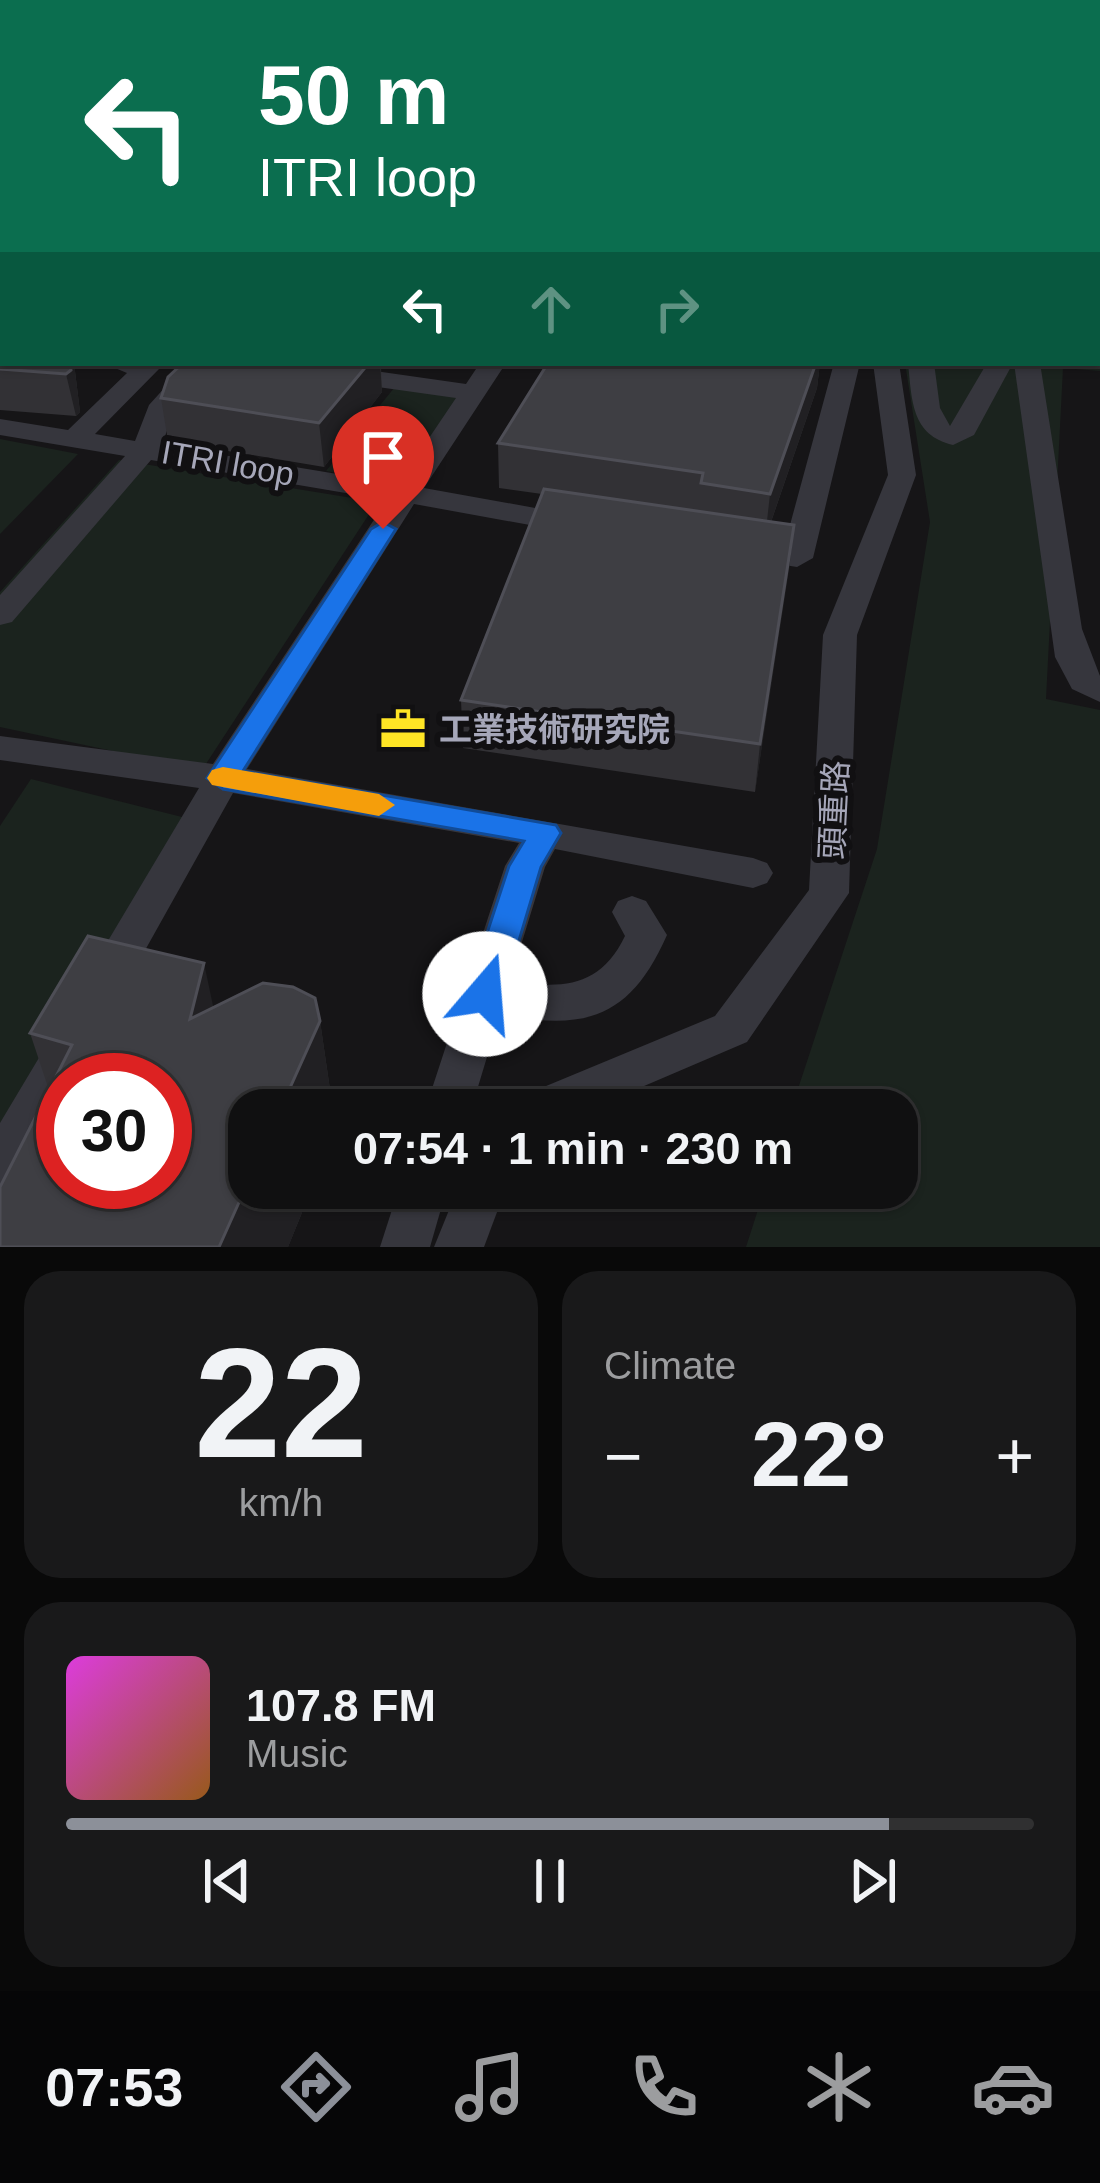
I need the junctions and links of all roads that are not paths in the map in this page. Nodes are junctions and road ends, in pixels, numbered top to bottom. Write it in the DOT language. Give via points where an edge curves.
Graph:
graph roads {
  1 [pos="135,366"];
  2 [pos="198,366"];
  3 [pos="285,366"];
  4 [pos="492,366"];
  5 [pos="846,366"];
  6 [pos="886,366"];
  7 [pos="921,366"];
  8 [pos="998,366"];
  9 [pos="1027,366"];
  10 [pos="473,393"];
  11 [pos="0,427"];
  12 [pos="76,438"];
  13 [pos="147,448"];
  14 [pos="406,494"];
  15 [pos="608,530"];
  16 [pos="727,548"];
  17 [pos="0,615"];
  18 [pos="1100,691"];
  19 [pos="8,760"];
  20 [pos="223,778"];
  21 [pos="545,833"];
  22 [pos="754,873"];
  23 [pos="632,912"];
  24 [pos="485,994"];
  25 [pos="455,1089"];
  26 [pos="588,1089"];
  27 [pos="0,1167"];
  28 [pos="417,1209"];
  29 [pos="474,1209"];
  30 [pos="405,1247"];
  31 [pos="459,1247"];
  1 -- 12 [label="street" via="147,368"];
  2 -- 13 [label="street" via="162,405"];
  3 -- 10 [label="street"];
  4 -- 10 [label="street"];
  5 -- 16 [label="street" via="797,558"];
  6 -- 26 [label="street, 頭重路" via="902,475 840,635 829,892 731,1029"];
  7 -- 8 [label="street" via="930,425 953,437"];
  9 -- 18 [label="street" via="1065,629 1076,671"];
  10 -- 14 [label="street"];
  11 -- 12 [label="street, ITRI loop"];
  12 -- 13 [label="street, ITRI loop"];
  13 -- 14 [label="street, ITRI loop"];
  13 -- 17 [label="street"];
  14 -- 15 [label="street, ITRI loop"];
  14 -- 20 [label="street"];
  19 -- 20 [label="street"];
  20 -- 21 [label="street"];
  20 -- 27 [label="street"];
  21 -- 22 [label="street"];
  21 -- 24 [label="street" via="525,866"];
  23 -- 24 [label="street" via="646,935 634,968 599,996 554,1009"];
  24 -- 25 [label="street"];
  28 -- 30 [label="street"];
  29 -- 31 [label="street"];
}
